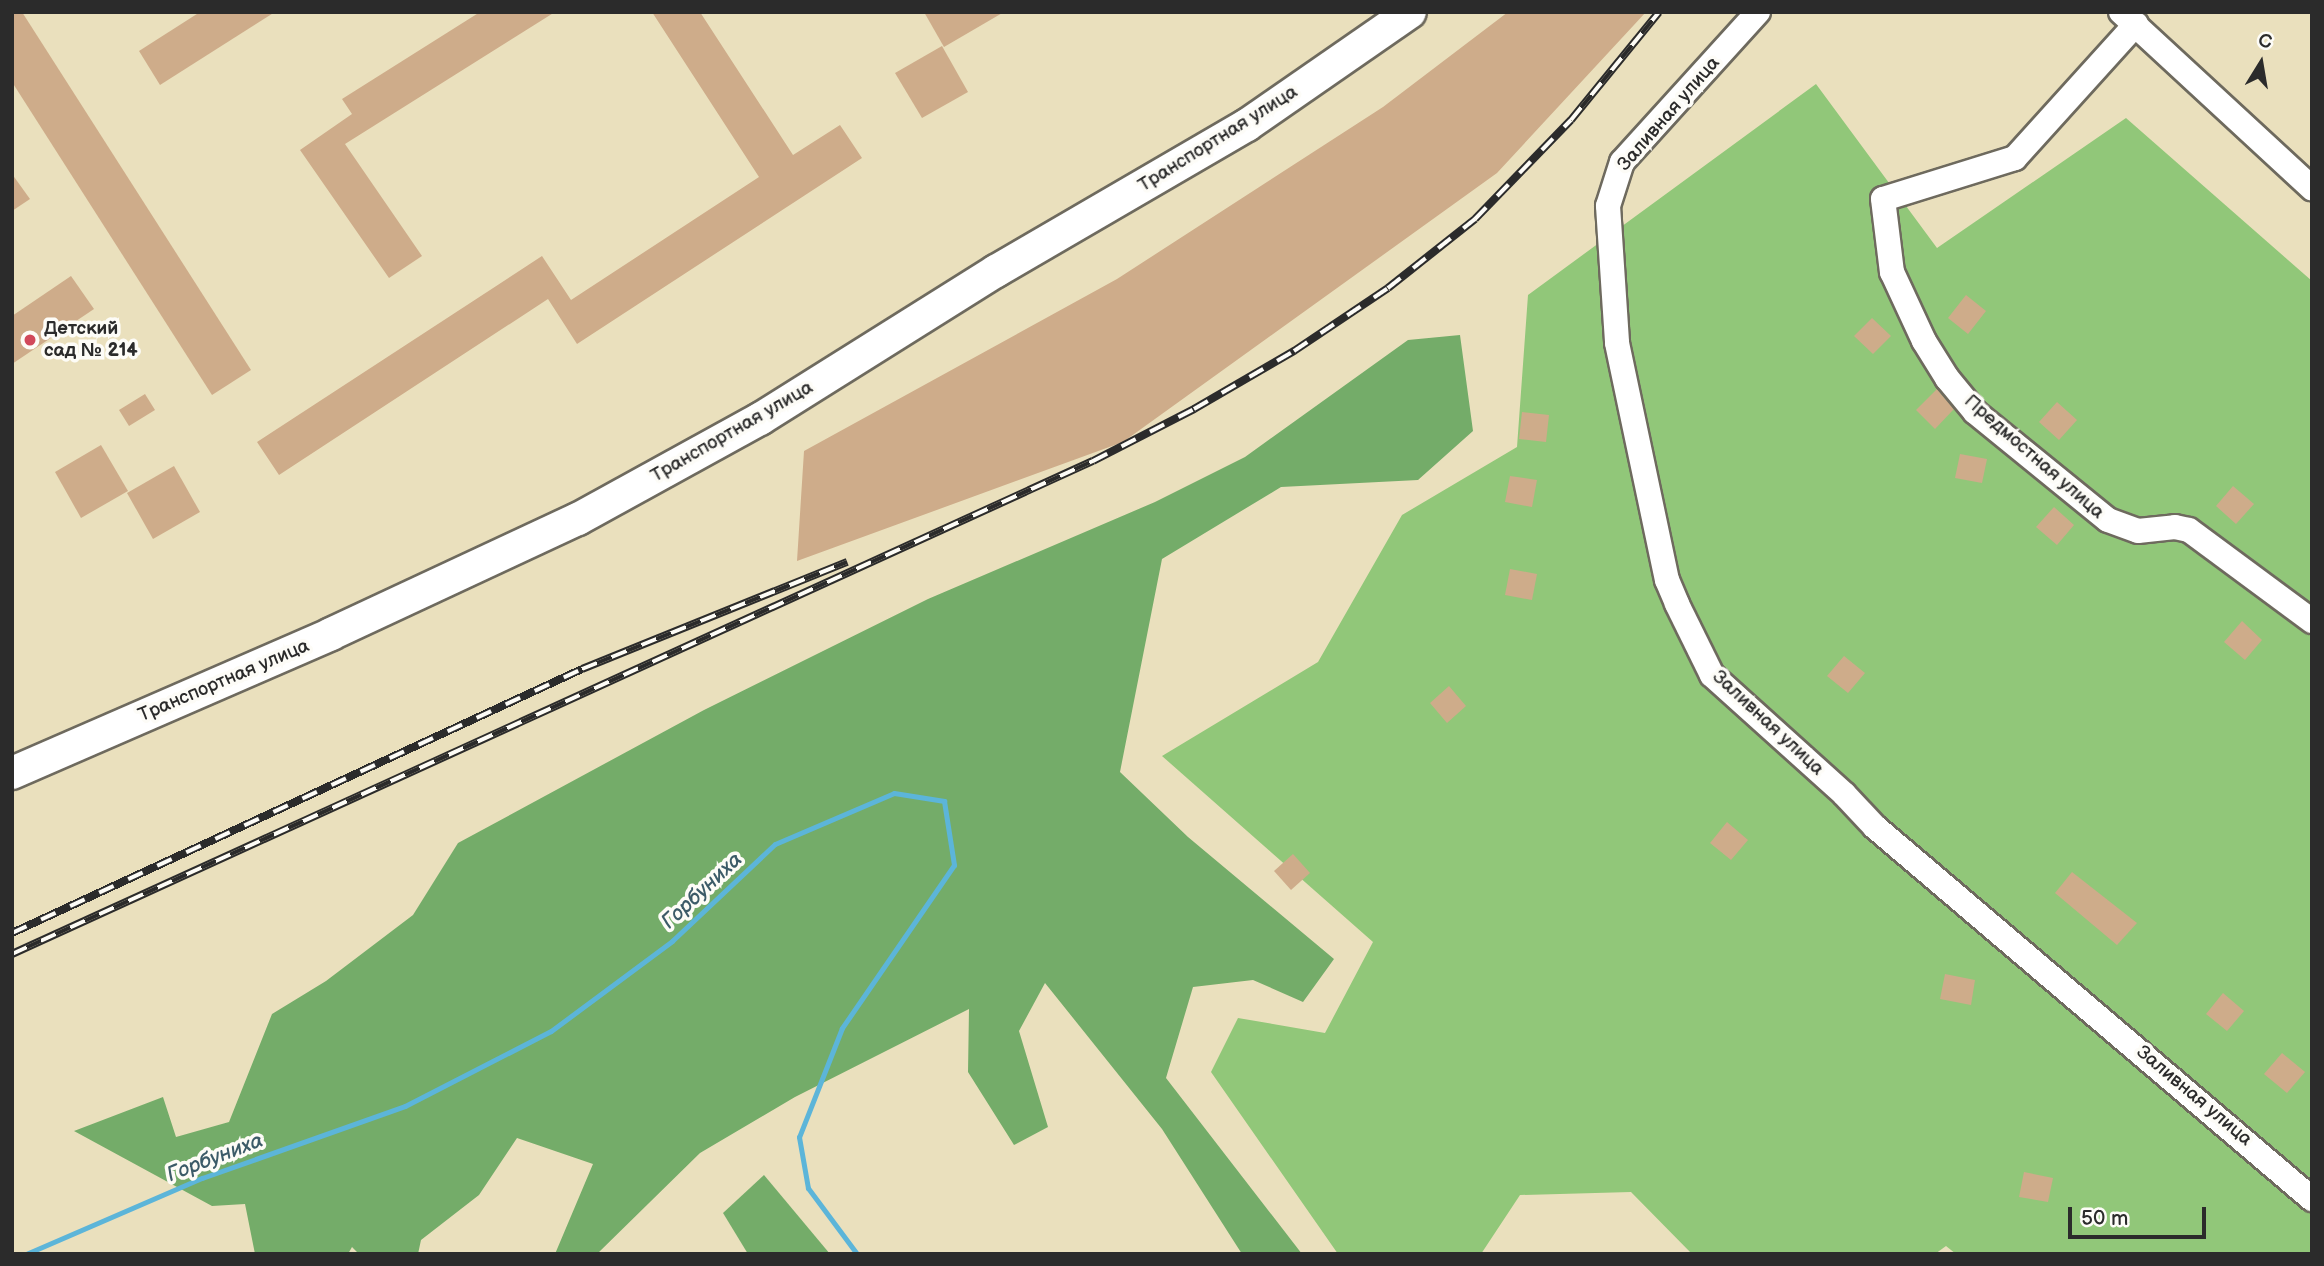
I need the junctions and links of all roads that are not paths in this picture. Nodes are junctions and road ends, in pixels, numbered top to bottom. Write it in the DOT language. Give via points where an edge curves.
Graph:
graph roads {
  1 [pos="1410,12"];
  2 [pos="1758,12"];
  3 [pos="2129,18"];
  4 [pos="2312,188"];
  5 [pos="2312,621"];
  6 [pos="12,773"];
  7 [pos="2312,1199"];
  1 -- 6 [label="main road, Транспортная улица" via="1247,125 996,271 760,419 578,519 331,635"];
  2 -- 7 [label="street, Заливная улица" via="1622,162 1608,206 1617,343 1667,580 1677,604 1712,675 1875,827"];
  3 -- 4 [label="street, Предмостная улица"];
  3 -- 5 [label="street, Предмостная улица" via="2015,158 1883,199 1892,272 1924,341 1975,412 2108,520 2138,531 2189,530"];
}
